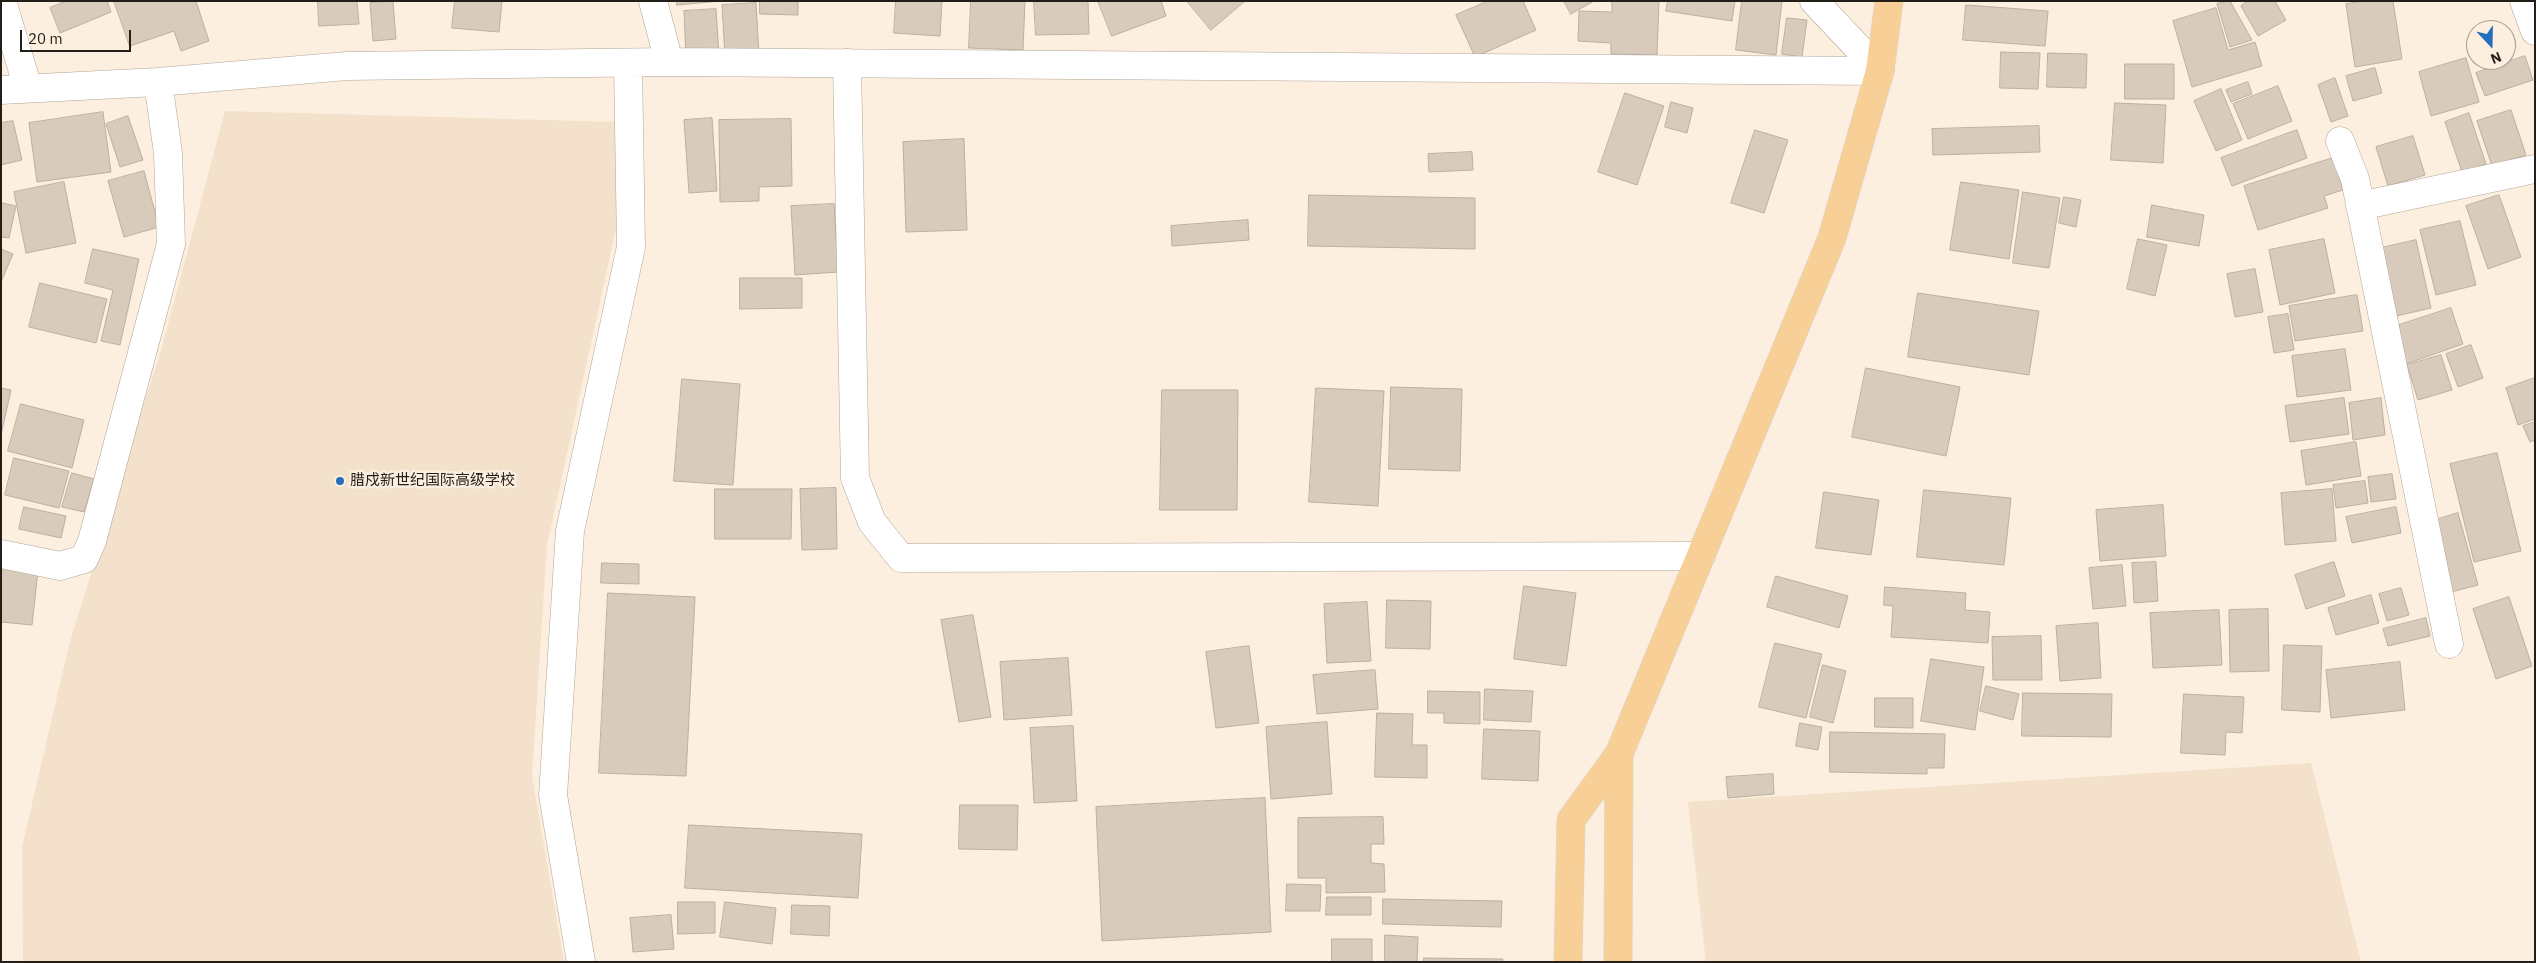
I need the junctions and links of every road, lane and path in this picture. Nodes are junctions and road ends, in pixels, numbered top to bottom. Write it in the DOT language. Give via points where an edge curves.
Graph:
graph roads {
  1 [pos="2,1"];
  2 [pos="653,1"];
  3 [pos="1814,1"];
  4 [pos="1889,1"];
  5 [pos="2524,1"];
  6 [pos="2535,31"];
  7 [pos="669,62"];
  8 [pos="628,63"];
  9 [pos="847,63"];
  10 [pos="1880,71"];
  11 [pos="158,82"];
  12 [pos="28,88"];
  13 [pos="1,90"];
  14 [pos="2340,141"];
  15 [pos="2535,168"];
  16 [pos="2360,206"];
  17 [pos="1,554"];
  18 [pos="1701,556"];
  19 [pos="2449,644"];
  20 [pos="1619,754"];
  21 [pos="581,962"];
  22 [pos="1568,962"];
  23 [pos="1618,962"];
  1 -- 12 [label="street"];
  2 -- 7 [label="street"];
  3 -- 10 [label="street"];
  4 -- 10 [label="main road"];
  5 -- 6 [label="street"];
  7 -- 8 [label="street"];
  7 -- 9 [label="street"];
  8 -- 11 [label="street" via="347,66"];
  8 -- 21 [label="street" via="631,247 570,531 553,796"];
  9 -- 10 [label="street"];
  9 -- 18 [label="street" via="855,478 872,522 901,558"];
  10 -- 18 [label="main road" via="1832,238"];
  11 -- 12 [label="street"];
  11 -- 17 [label="street" via="168,153 171,244 92,541 84,560 60,566"];
  12 -- 13 [label="street"];
  14 -- 16 [label="street" via="2355,179"];
  15 -- 16 [label="street"];
  16 -- 19 [label="street"];
  18 -- 20 [label="main road"];
  20 -- 22 [label="main road" via="1571,820"];
  20 -- 23 [label="main road"];
}
